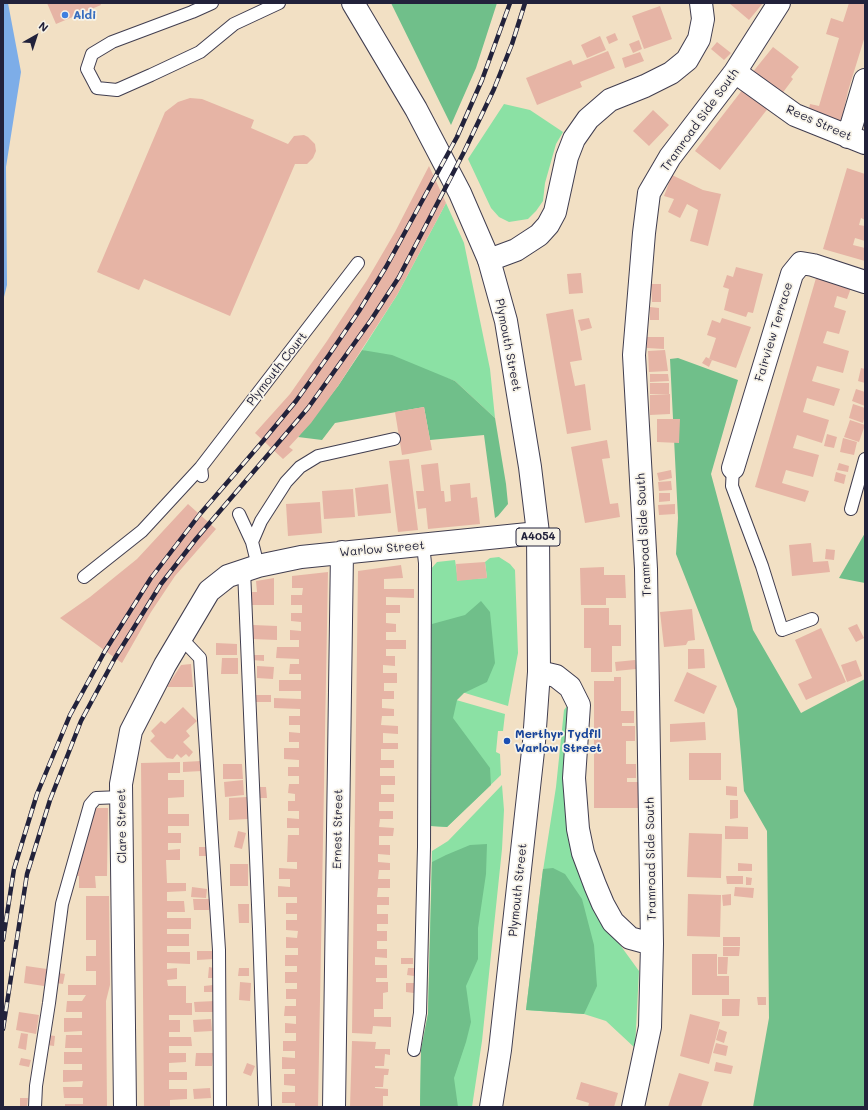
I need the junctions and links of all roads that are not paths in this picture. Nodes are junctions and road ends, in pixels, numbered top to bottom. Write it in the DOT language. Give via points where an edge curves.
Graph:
graph roads {
  1 [pos="212,3"];
  2 [pos="279,3"];
  3 [pos="353,3"];
  4 [pos="701,3"];
  5 [pos="779,3"];
  6 [pos="735,72"];
  7 [pos="865,80"];
  8 [pos="857,140"];
  9 [pos="489,260"];
  10 [pos="358,263"];
  11 [pos="865,282"];
  12 [pos="394,439"];
  13 [pos="865,459"];
  14 [pos="733,468"];
  15 [pos="851,510"];
  16 [pos="239,514"];
  17 [pos="538,533"];
  18 [pos="252,542"];
  19 [pos="423,545"];
  20 [pos="342,552"];
  21 [pos="244,571"];
  22 [pos="84,577"];
  23 [pos="812,619"];
  24 [pos="181,638"];
  25 [pos="539,672"];
  26 [pos="122,797"];
  27 [pos="652,944"];
  28 [pos="414,1050"];
  29 [pos="35,1107"];
  30 [pos="125,1107"];
  31 [pos="220,1107"];
  32 [pos="265,1107"];
  33 [pos="334,1107"];
  34 [pos="491,1107"];
  35 [pos="633,1107"];
  1 -- 2 [label="lane" via="112,42 92,54 87,70 97,88 117,90 200,52 234,24"];
  3 -- 9 [label="street, Plymouth Street / A4054" via="416,109 460,194"];
  4 -- 9 [label="street" via="703,20 699,40 687,60 671,73 610,100 588,119 574,139 567,157 555,212 548,225 539,235 516,250"];
  5 -- 6 [label="street, Tramroad Side South"];
  6 -- 8 [label="street, Rees Street" via="795,114"];
  6 -- 27 [label="street, Tramroad Side South" via="670,157 649,193 644,233 634,355 646,569"];
  7 -- 8 [label="street"];
  9 -- 17 [label="street, Plymouth Street / A4054" via="506,321"];
  10 -- 22 [label="lane, Plymouth Court" via="201,471 142,531"];
  11 -- 14 [label="street, Fairview Terrace" via="813,265 801,264 792,274"];
  12 -- 18 [label="lane" via="318,456 300,467 286,482"];
  13 -- 15 [label="lane"];
  14 -- 23 [label="lane" via="732,486 762,566 782,630"];
  16 -- 18 [label="lane"];
  17 -- 19 [label="street, Warlow Street"];
  17 -- 25 [label="street, Plymouth Street / A4054"];
  18 -- 21 [label="lane"];
  19 -- 20 [label="street, Warlow Street"];
  19 -- 28 [label="lane" via="424,847 420,1013"];
  20 -- 21 [label="street, Warlow Street" via="301,557"];
  20 -- 33 [label="street, Ernest Street"];
  21 -- 24 [label="street, Clare Street" via="209,591"];
  21 -- 32 [label="lane"];
  24 -- 26 [label="street, Clare Street" via="131,731 121,784"];
  24 -- 31 [label="lane" via="200,658 219,950"];
  25 -- 27 [label="street" via="556,676 570,687 579,705 574,778 578,829 583,853 595,885 613,922 630,938"];
  25 -- 34 [label="street, Plymouth Street / A4054" via="534,749 500,1050"];
  26 -- 29 [label="lane" via="96,798 87,813 62,904"];
  26 -- 30 [label="street, Clare Street"];
  27 -- 35 [label="street, Tramroad Side South" via="650,1027"];
}
